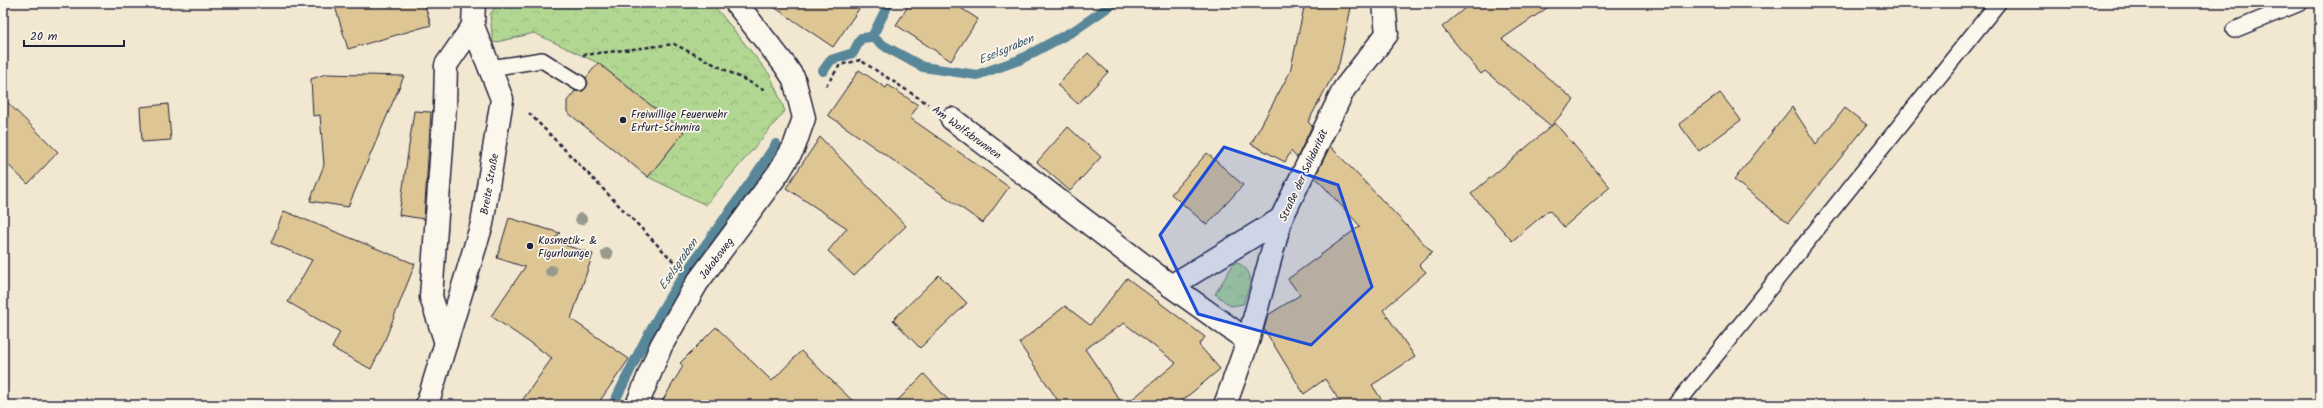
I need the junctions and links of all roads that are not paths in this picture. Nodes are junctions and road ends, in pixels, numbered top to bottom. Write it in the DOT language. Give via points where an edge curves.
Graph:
graph roads {
  1 [pos="474,3"];
  2 [pos="736,3"];
  3 [pos="1384,3"];
  4 [pos="1998,3"];
  5 [pos="2300,3"];
  6 [pos="473,26"];
  7 [pos="2234,30"];
  8 [pos="490,68"];
  9 [pos="579,83"];
  10 [pos="952,119"];
  11 [pos="1281,219"];
  12 [pos="1171,286"];
  13 [pos="1248,341"];
  14 [pos="446,343"];
  15 [pos="427,405"];
  16 [pos="637,405"];
  17 [pos="1225,405"];
  18 [pos="1676,405"];
  1 -- 6 [label="street"];
  2 -- 16 [label="street, Jakobsweg" via="794,79 804,118 794,147 779,172 694,289 661,346"];
  3 -- 11 [label="street, Straße der Solidarität" via="1386,34 1344,90"];
  4 -- 18 [label="lane"];
  5 -- 7 [label="lane"];
  6 -- 8 [label="street"];
  6 -- 14 [label="street" via="446,64 431,297"];
  8 -- 9 [label="lane" via="542,60"];
  8 -- 14 [label="street, Breite Straße" via="502,99 482,224"];
  10 -- 12 [label="street, Am Wolfsbrunnen"];
  11 -- 12 [label="street"];
  11 -- 13 [label="street, Straße der Solidarität"];
  12 -- 13 [label="street, Am Wolfsbrunnen"];
  13 -- 17 [label="street, Straße der Solidarität"];
  14 -- 15 [label="street, Breite Straße"];
}
